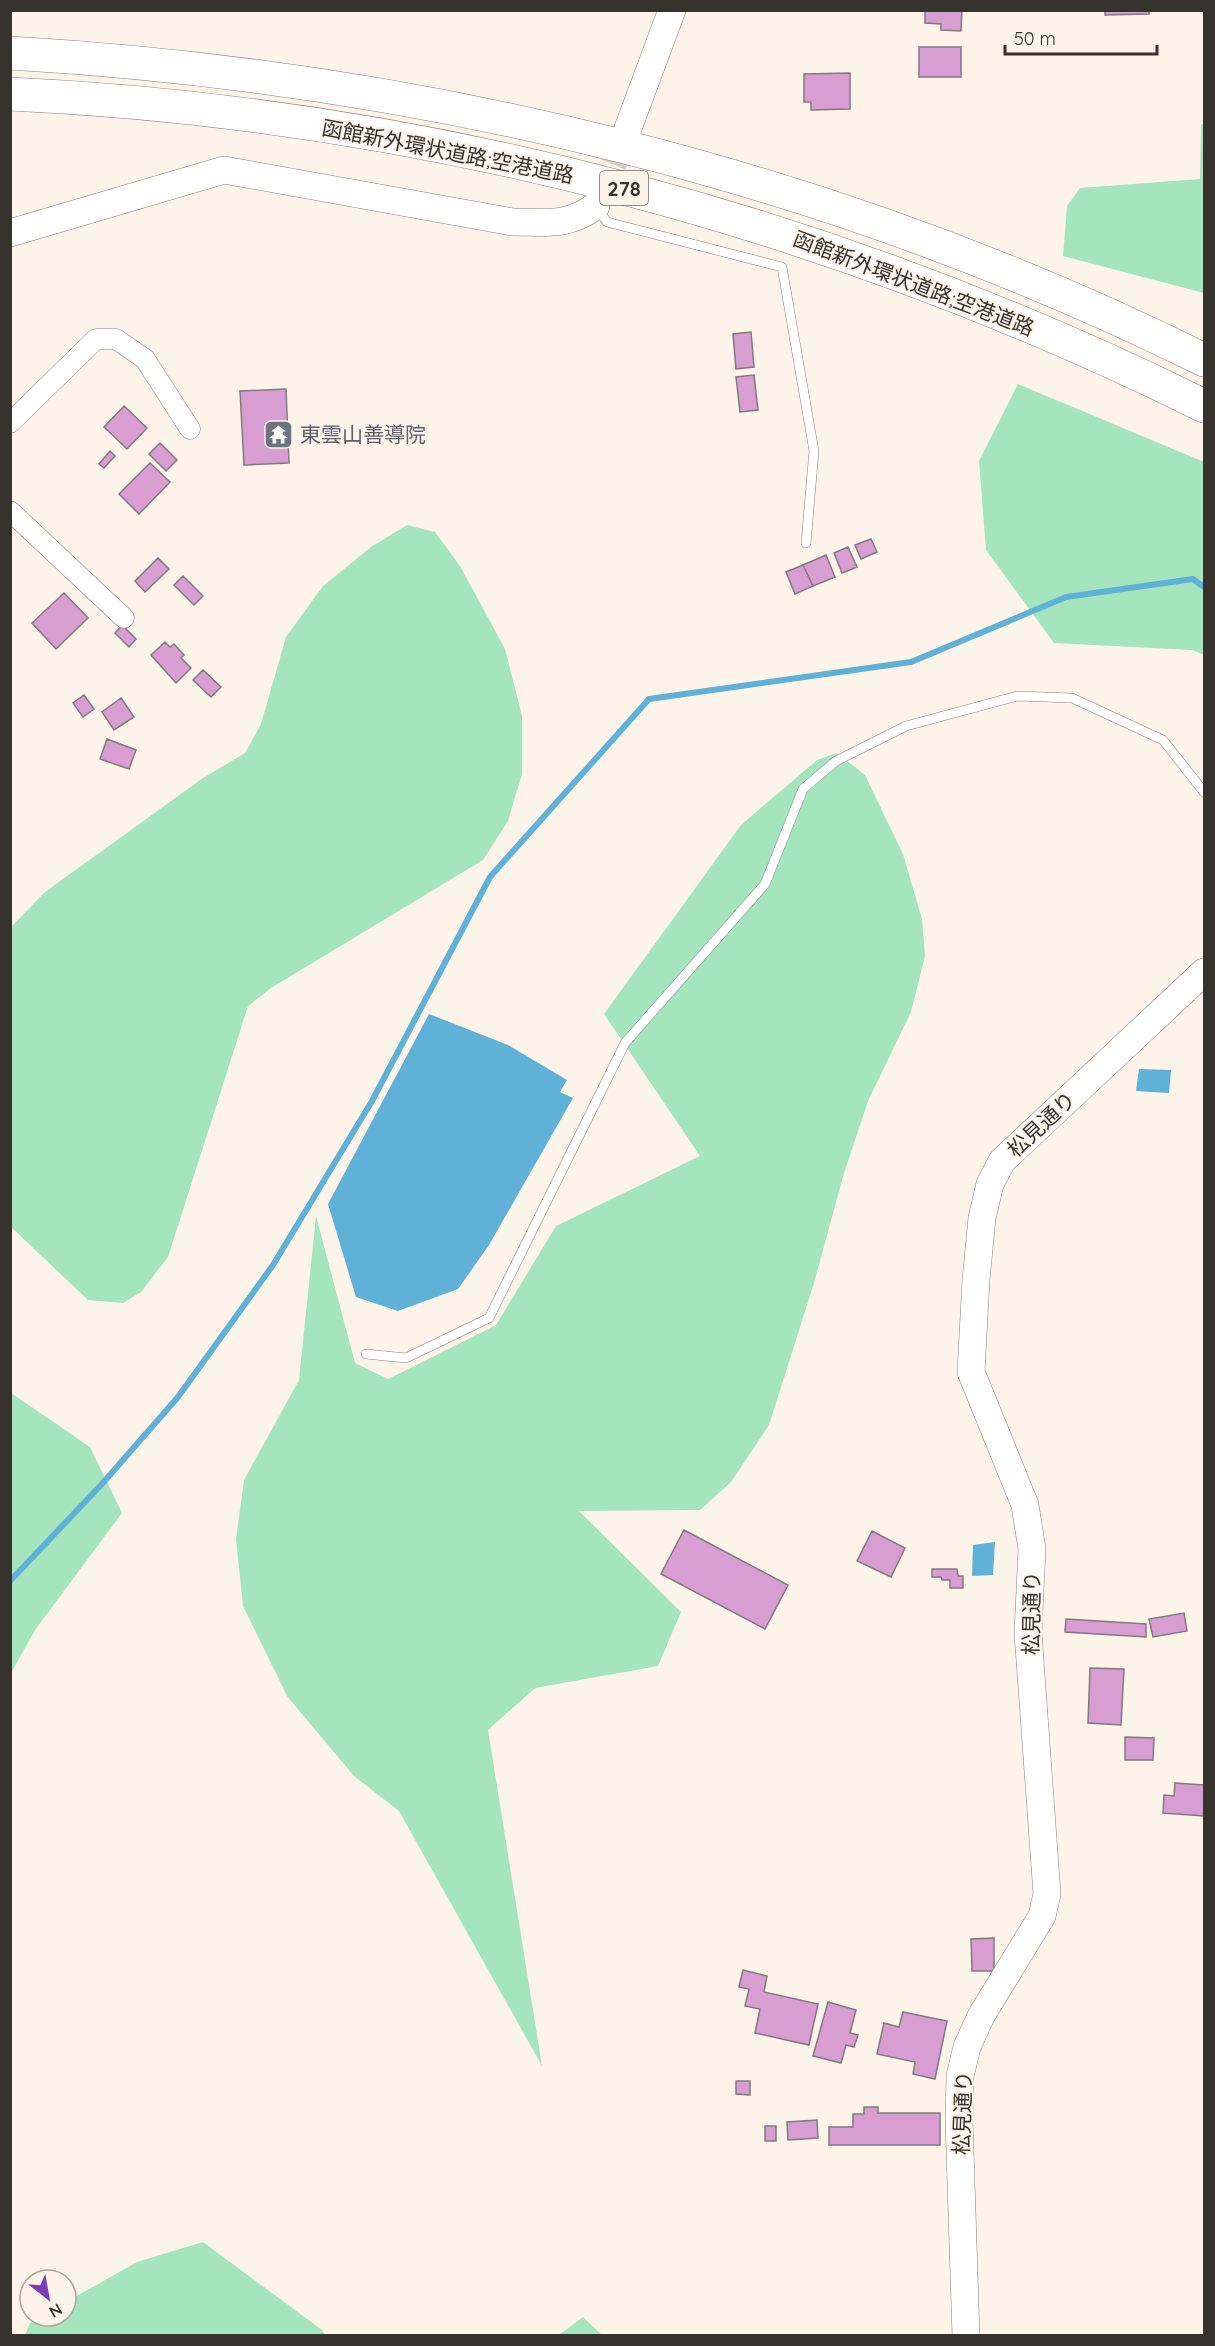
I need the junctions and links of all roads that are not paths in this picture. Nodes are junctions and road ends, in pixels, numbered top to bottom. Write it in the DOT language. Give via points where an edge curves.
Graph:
graph roads {
  1 [pos="672,10"];
  2 [pos="10,53"];
  3 [pos="10,94"];
  4 [pos="627,132"];
  5 [pos="596,206"];
  6 [pos="10,233"];
  7 [pos="1204,360"];
  8 [pos="1204,406"];
  9 [pos="10,423"];
  10 [pos="190,429"];
  11 [pos="10,511"];
  12 [pos="806,543"];
  13 [pos="124,618"];
  14 [pos="1204,792"];
  15 [pos="1204,972"];
  16 [pos="366,1354"];
  17 [pos="966,2336"];
  1 -- 4 [label="street"];
  2 -- 7 [label="highway, 函館新外環状道路;空港道路 / 278" via="195,68 356,90 530,123 675,160 801,197 971,257 1140,328"];
  3 -- 8 [label="highway, 函館新外環状道路;空港道路 / 278" via="192,108 350,128 668,199 792,236 956,295 1121,364"];
  5 -- 6 [label="street" via="580,217 558,222 513,222 224,170"];
  5 -- 12 [label="lane" via="606,222 782,267 814,450"];
  9 -- 10 [label="street" via="96,339 116,339 146,359"];
  11 -- 13 [label="street"];
  14 -- 16 [label="lane" via="1163,740 1072,698 1017,696 906,726 836,761 803,789 765,884 625,1043 489,1318 405,1358"];
  15 -- 17 [label="street, 松見通り" via="1002,1161 990,1184 982,1218 971,1372 1026,1505 1032,1549 1028,1633 1047,1894 1042,1916 981,2016 960,2076"];
}
